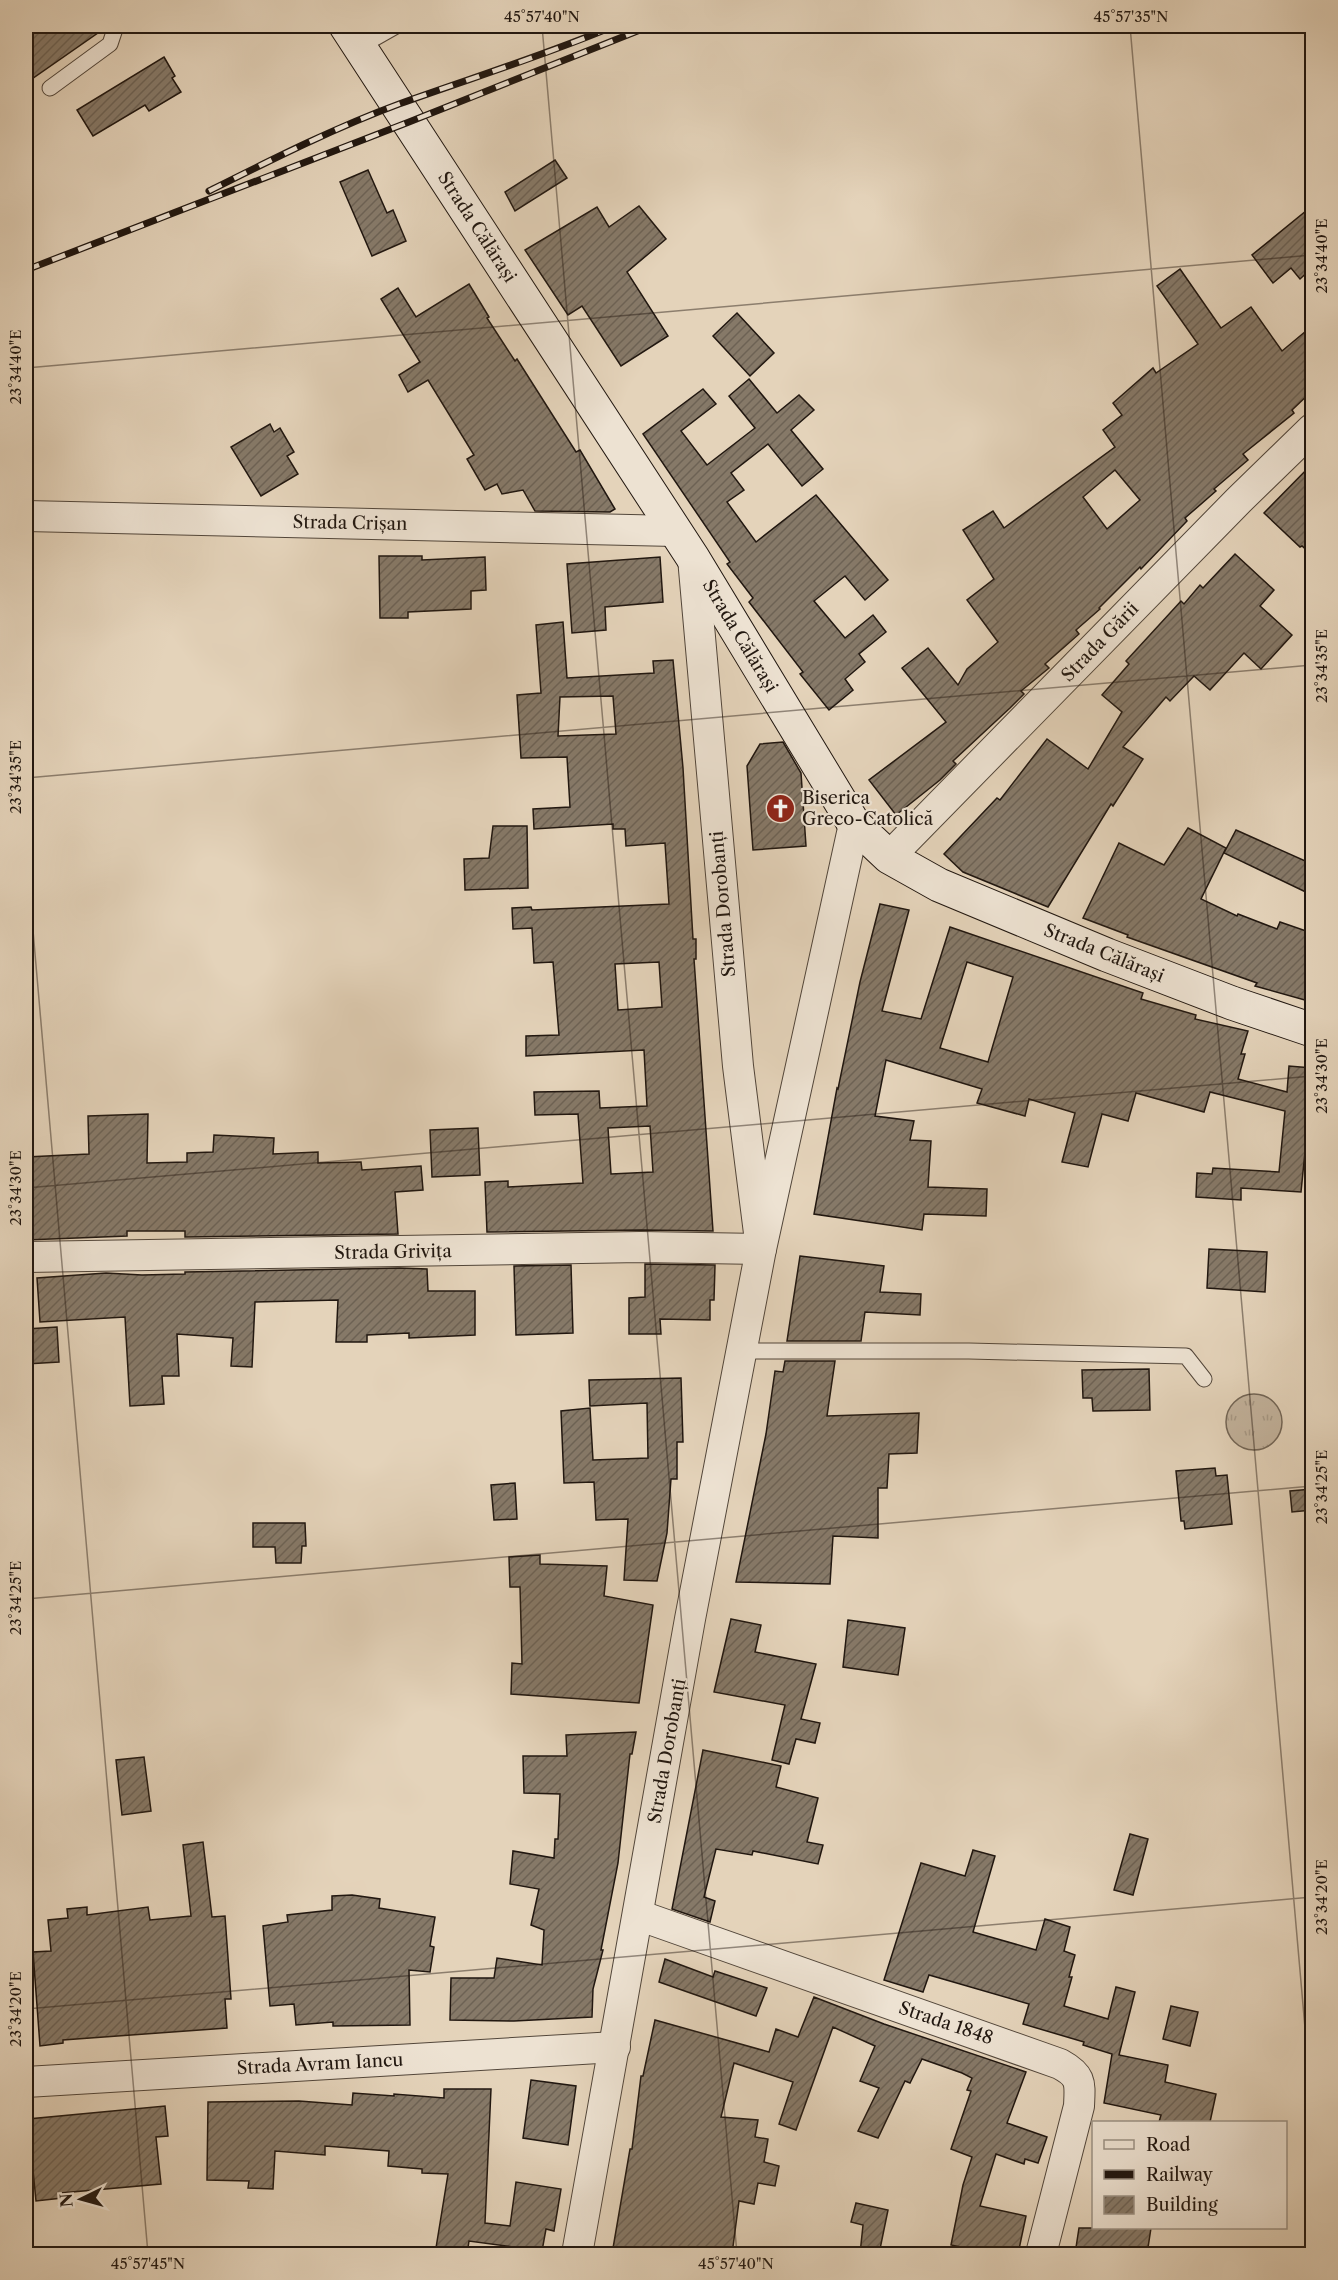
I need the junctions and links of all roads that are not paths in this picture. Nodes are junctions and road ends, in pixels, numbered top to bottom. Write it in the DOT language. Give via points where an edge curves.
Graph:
graph roads {
  1 [pos="116,26"];
  2 [pos="396,26"];
  3 [pos="352,36"];
  4 [pos="50,88"];
  5 [pos="1312,429"];
  6 [pos="26,516"];
  7 [pos="675,531"];
  8 [pos="693,558"];
  9 [pos="854,824"];
  10 [pos="889,858"];
  11 [pos="1312,1030"];
  12 [pos="761,1249"];
  13 [pos="26,1257"];
  14 [pos="742,1351"];
  15 [pos="1204,1379"];
  16 [pos="638,1915"];
  17 [pos="615,2047"];
  18 [pos="26,2082"];
  19 [pos="577,2254"];
  20 [pos="1041,2254"];
  1 -- 4 [label="lane" via="110,44"];
  2 -- 3 [label="lane"];
  3 -- 7 [label="main road, Strada Călărași"];
  5 -- 10 [label="street, Strada Gării"];
  6 -- 7 [label="street, Strada Crișan"];
  7 -- 8 [label="main road, Strada Călărași"];
  8 -- 9 [label="main road, Strada Călărași"];
  8 -- 12 [label="street, Strada Dorobanți" via="738,1066"];
  9 -- 10 [label="main road, Strada Călărași"];
  9 -- 12 [label="street, Strada Dorobanți"];
  10 -- 11 [label="main road, Strada Călărași" via="939,885 1107,956"];
  12 -- 13 [label="street, Strada Grivița" via="641,1247"];
  12 -- 14 [label="street, Strada Dorobanți"];
  14 -- 15 [label="lane" via="1186,1356"];
  14 -- 16 [label="street, Strada Dorobanți"];
  16 -- 17 [label="street, Strada Dorobanți"];
  16 -- 20 [label="street, Strada 1848" via="1074,2072 1080,2087 1079,2106"];
  17 -- 18 [label="street, Strada Avram Iancu"];
  17 -- 19 [label="street, Strada Dorobanți"];
}
